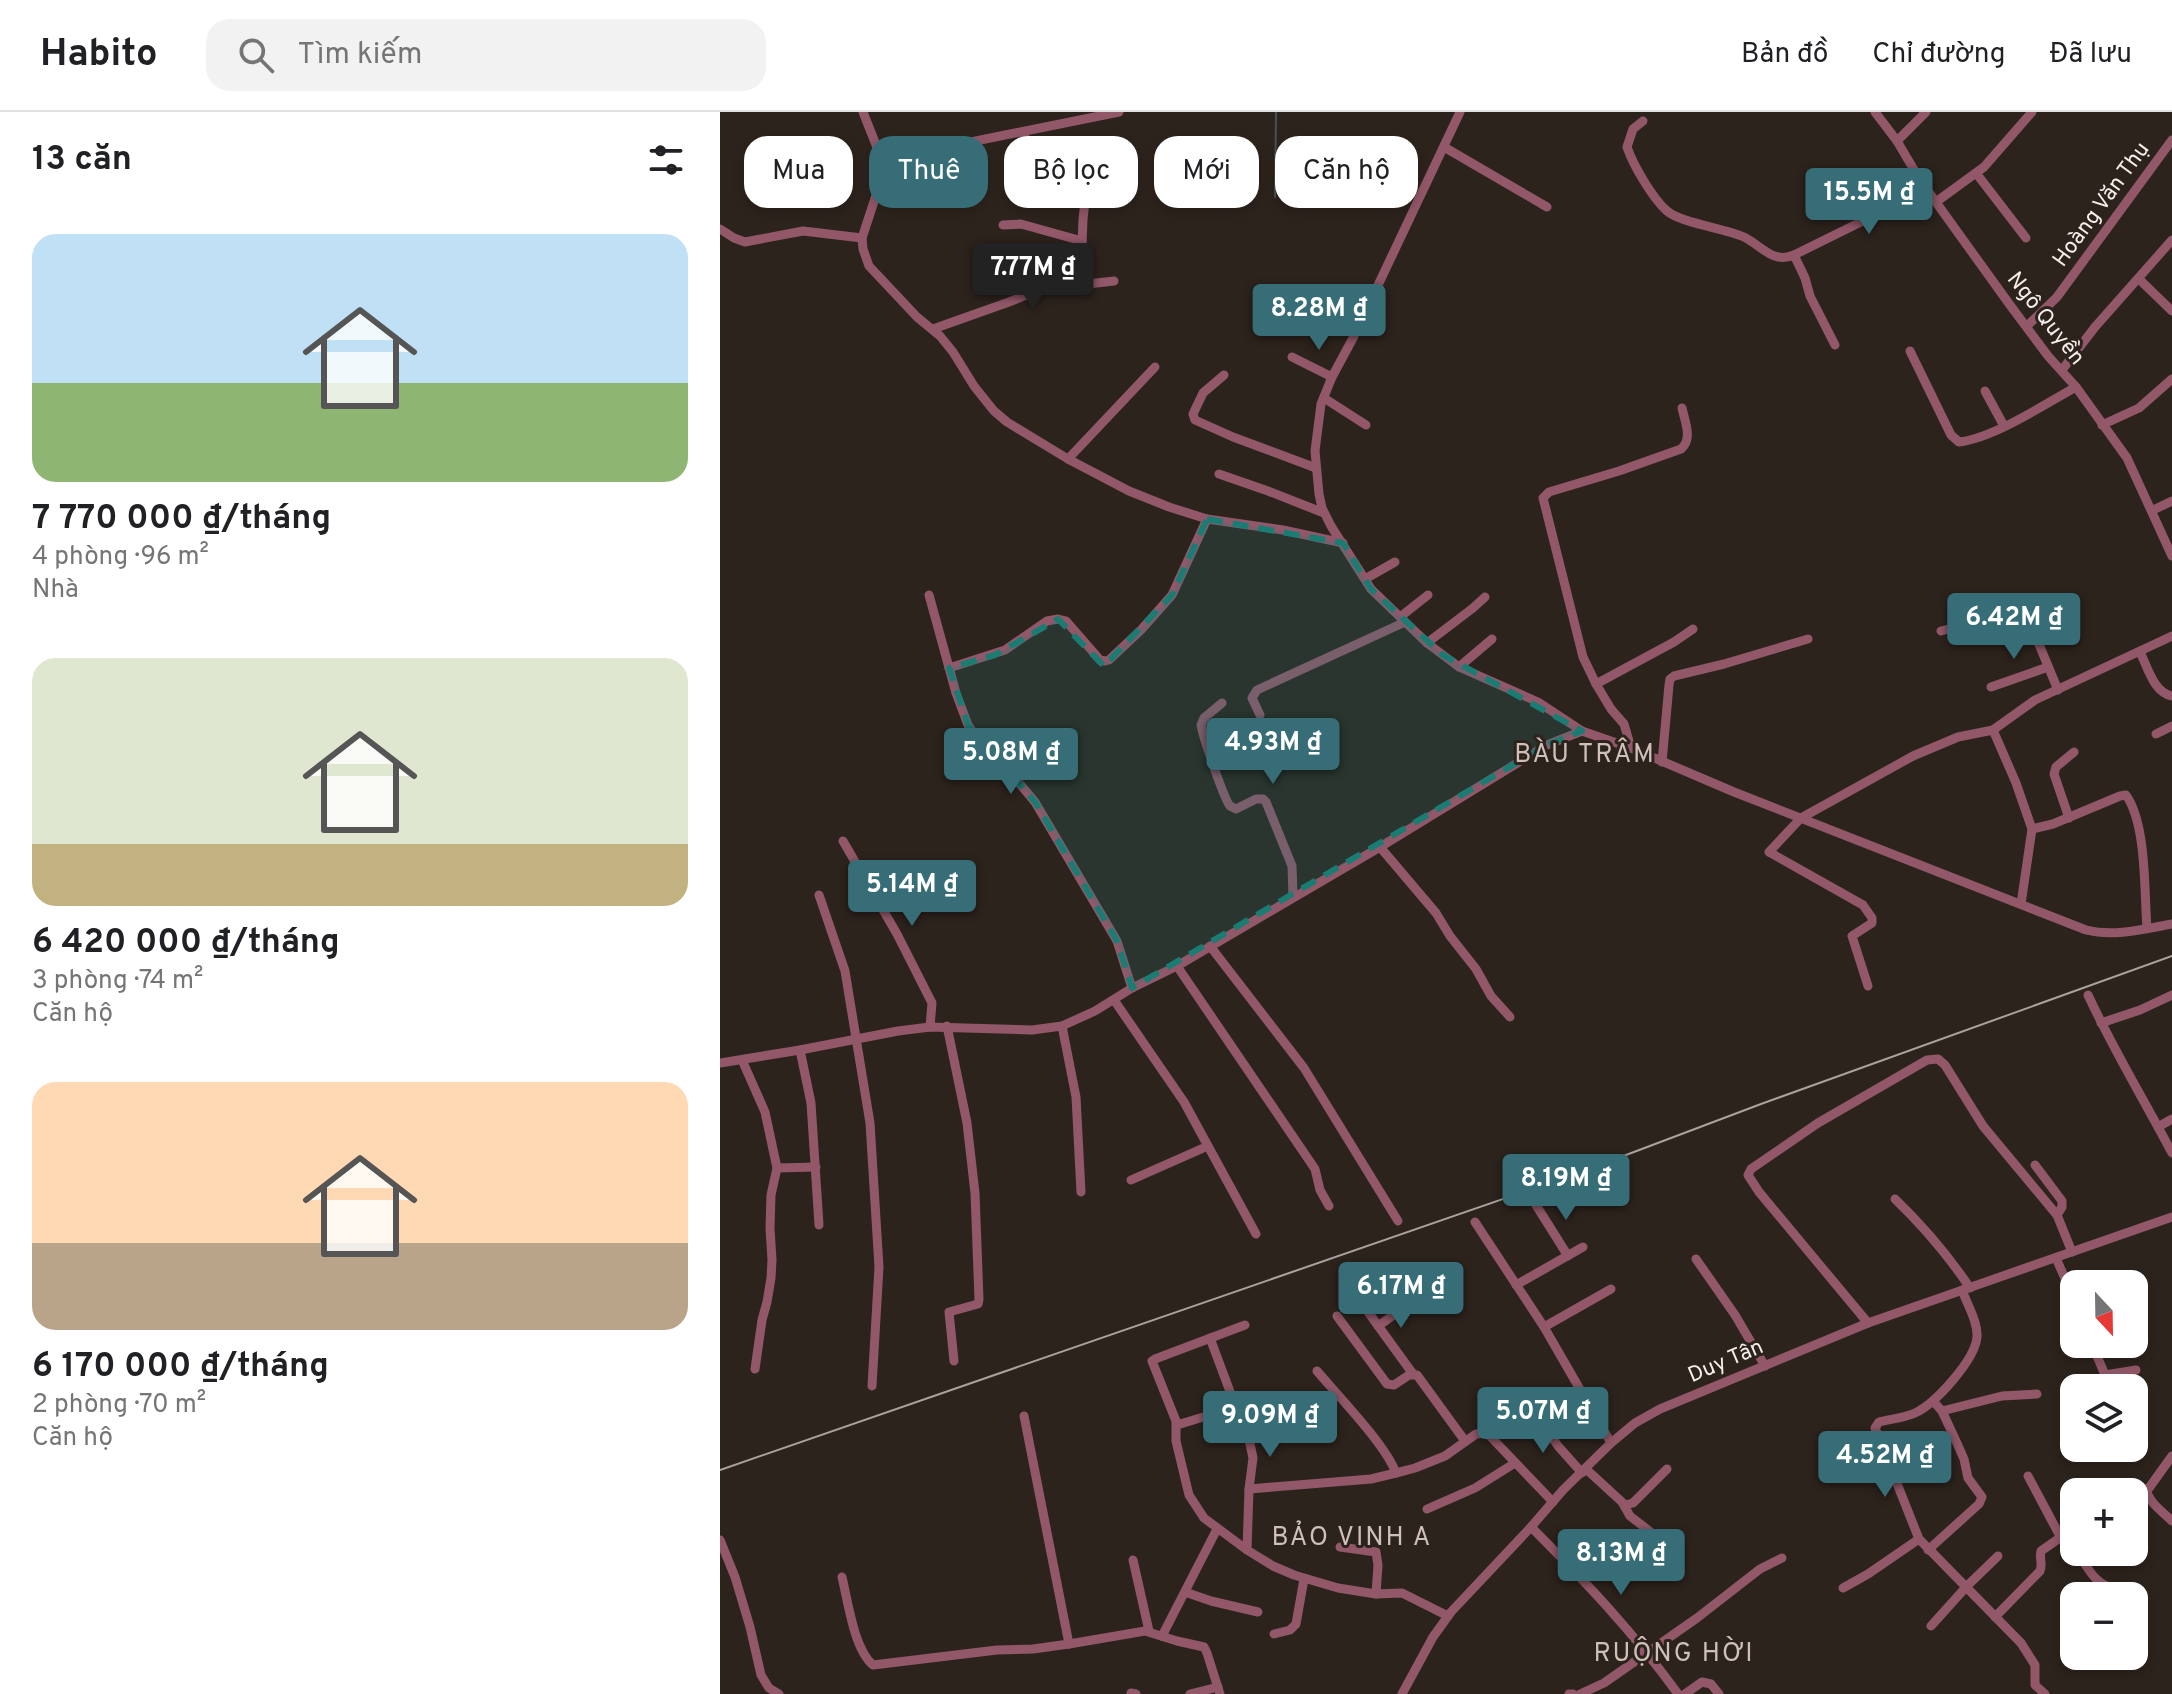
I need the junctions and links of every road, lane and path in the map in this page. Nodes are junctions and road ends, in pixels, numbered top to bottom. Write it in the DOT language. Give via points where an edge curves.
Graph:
graph roads {
  1 [pos="863,112"];
  2 [pos="1119,112"];
  3 [pos="1460,112"];
  4 [pos="1875,112"];
  5 [pos="1926,112"];
  6 [pos="2032,112"];
  7 [pos="1643,121"];
  8 [pos="1024,132"];
  9 [pos="872,136"];
  10 [pos="1025,136"];
  11 [pos="988,139"];
  12 [pos="2172,140"];
  13 [pos="1897,141"];
  14 [pos="1444,147"];
  15 [pos="1976,173"];
  16 [pos="1920,180"];
  17 [pos="1936,202"];
  18 [pos="1547,207"];
  19 [pos="872,208"];
  20 [pos="1085,208"];
  21 [pos="1003,225"];
  22 [pos="720,229"];
  23 [pos="862,238"];
  24 [pos="2026,238"];
  25 [pos="2172,240"];
  26 [pos="1082,241"];
  27 [pos="1794,255"];
  28 [pos="1080,271"];
  29 [pos="2139,279"];
  30 [pos="1114,281"];
  31 [pos="2172,311"];
  32 [pos="2027,326"];
  33 [pos="933,329"];
  34 [pos="1835,345"];
  35 [pos="1910,351"];
  36 [pos="1292,357"];
  37 [pos="1155,367"];
  38 [pos="2062,370"];
  39 [pos="1224,375"];
  40 [pos="1332,377"];
  41 [pos="2172,379"];
  42 [pos="2076,387"];
  43 [pos="1985,391"];
  44 [pos="1324,398"];
  45 [pos="1682,408"];
  46 [pos="1366,425"];
  47 [pos="2102,425"];
  48 [pos="2004,426"];
  49 [pos="1068,459"];
  50 [pos="1316,468"];
  51 [pos="1219,474"];
  52 [pos="2172,501"];
  53 [pos="2153,510"];
  54 [pos="1324,513"];
  55 [pos="1207,519"];
  56 [pos="1343,543"];
  57 [pos="2172,556"];
  58 [pos="1395,562"];
  59 [pos="1365,579"];
  60 [pos="929,595"];
  61 [pos="1428,595"];
  62 [pos="1485,597"];
  63 [pos="1402,620"];
  64 [pos="1693,629"];
  65 [pos="1941,631"];
  66 [pos="2172,636"];
  67 [pos="1492,639"];
  68 [pos="1808,639"];
  69 [pos="1427,643"];
  70 [pos="2140,652"];
  71 [pos="1459,667"];
  72 [pos="2048,667"];
  73 [pos="949,668"];
  74 [pos="1596,684"];
  75 [pos="1991,687"];
  76 [pos="2058,690"];
  77 [pos="2172,696"];
  78 [pos="1222,703"];
  79 [pos="1260,715"];
  80 [pos="2172,726"];
  81 [pos="1993,730"];
  82 [pos="1582,731"];
  83 [pos="2156,734"];
  84 [pos="1631,748"];
  85 [pos="2074,752"];
  86 [pos="1662,762"];
  87 [pos="1801,818"];
  88 [pos="2069,818"];
  89 [pos="2032,829"];
  90 [pos="843,841"];
  91 [pos="1380,847"];
  92 [pos="819,895"];
  93 [pos="1293,896"];
  94 [pos="2021,904"];
  95 [pos="2172,924"];
  96 [pos="2147,928"];
  97 [pos="1210,946"];
  98 [pos="1177,966"];
  99 [pos="1868,986"];
  100 [pos="1132,988"];
  101 [pos="2088,995"];
  102 [pos="2172,995"];
  103 [pos="1114,1000"];
  104 [pos="1510,1017"];
  105 [pos="2101,1023"];
  106 [pos="947,1026"];
  107 [pos="1062,1026"];
  108 [pos="930,1027"];
  109 [pos="857,1039"];
  110 [pos="800,1050"];
  111 [pos="742,1060"];
  112 [pos="720,1063"];
  113 [pos="2172,1119"];
  114 [pos="2158,1127"];
  115 [pos="1208,1146"];
  116 [pos="2172,1153"];
  117 [pos="2035,1165"];
  118 [pos="816,1167"];
  119 [pos="777,1168"];
  120 [pos="1131,1180"];
  121 [pos="1081,1192"];
  122 [pos="1895,1199"];
  123 [pos="1536,1205"];
  124 [pos="1329,1206"];
  125 [pos="2057,1215"];
  126 [pos="2172,1217"];
  127 [pos="1398,1221"];
  128 [pos="1475,1222"];
  129 [pos="819,1225"];
  130 [pos="1256,1234"];
  131 [pos="1583,1247"];
  132 [pos="2072,1252"];
  133 [pos="1568,1256"];
  134 [pos="2056,1258"];
  135 [pos="1696,1259"];
  136 [pos="2061,1270"];
  137 [pos="1516,1285"];
  138 [pos="1611,1289"];
  139 [pos="1966,1289"];
  140 [pos="1418,1298"];
  141 [pos="1363,1305"];
  142 [pos="1337,1316"];
  143 [pos="1868,1323"];
  144 [pos="1245,1325"];
  145 [pos="1378,1326"];
  146 [pos="1544,1327"];
  147 [pos="1210,1338"];
  148 [pos="2098,1358"];
  149 [pos="954,1361"];
  150 [pos="1765,1366"];
  151 [pos="755,1369"];
  152 [pos="2136,1370"];
  153 [pos="1317,1371"];
  154 [pos="1413,1374"];
  155 [pos="872,1386"];
  156 [pos="2037,1394"];
  157 [pos="1933,1401"];
  158 [pos="1942,1411"];
  159 [pos="1534,1412"];
  160 [pos="1024,1416"];
  161 [pos="1177,1425"];
  162 [pos="1247,1430"];
  163 [pos="1465,1441"];
  164 [pos="1611,1443"];
  165 [pos="2172,1456"];
  166 [pos="1515,1463"];
  167 [pos="1667,1469"];
  168 [pos="1584,1471"];
  169 [pos="1396,1473"];
  170 [pos="2028,1476"];
  171 [pos="2148,1488"];
  172 [pos="1249,1489"];
  173 [pos="2148,1497"];
  174 [pos="1553,1502"];
  175 [pos="1625,1505"];
  176 [pos="1427,1509"];
  177 [pos="2172,1521"];
  178 [pos="2060,1524"];
  179 [pos="1531,1527"];
  180 [pos="1217,1529"];
  181 [pos="1919,1539"];
  182 [pos="2060,1539"];
  183 [pos="720,1540"];
  184 [pos="1666,1544"];
  185 [pos="1340,1547"];
  186 [pos="1247,1550"];
  187 [pos="1928,1550"];
  188 [pos="1998,1556"];
  189 [pos="1782,1558"];
  190 [pos="1133,1560"];
  191 [pos="842,1577"];
  192 [pos="1304,1579"];
  193 [pos="1967,1586"];
  194 [pos="1843,1588"];
  195 [pos="1185,1592"];
  196 [pos="1376,1594"];
  197 [pos="1258,1612"];
  198 [pos="1448,1616"];
  199 [pos="1995,1617"];
  200 [pos="1931,1626"];
  201 [pos="1149,1631"];
  202 [pos="1274,1634"];
  203 [pos="1162,1636"];
  204 [pos="1069,1644"];
  205 [pos="1648,1652"];
  206 [pos="1219,1690"];
  207 [pos="779,1694"];
  208 [pos="1190,1694"];
  209 [pos="1402,1694"];
  210 [pos="1580,1694"];
  211 [pos="1678,1694"];
  212 [pos="1685,1694"];
  213 [pos="1719,1694"];
  214 [pos="2045,1694"];
  1 -- 9 [label="street"];
  2 -- 8 [label="street"];
  3 -- 14 [label="street"];
  4 -- 13 [label="street, Ngô Quyền"];
  5 -- 13 [label="street"];
  6 -- 15 [label="street"];
  7 -- 27 [label="street" via="1628,137 1627,147 1670,214 1742,236 1775,257"];
  8 -- 10 [label="street"];
  8 -- 11 [label="street"];
  12 -- 32 [label="street, Hoàng Văn Thụ" via="2057,297"];
  13 -- 16 [label="street, Ngô Quyền"];
  14 -- 18 [label="street"];
  14 -- 40 [label="street"];
  15 -- 17 [label="street"];
  15 -- 24 [label="street"];
  16 -- 17 [label="street, Ngô Quyền"];
  16 -- 27 [label="street" via="1879,213"];
  17 -- 32 [label="street, Ngô Quyền"];
  19 -- 23 [label="street"];
  20 -- 26 [label="street"];
  21 -- 26 [label="street" via="1021,224"];
  22 -- 23 [label="street" via="745,242 803,231"];
  23 -- 33 [label="street" via="869,266"];
  25 -- 29 [label="street"];
  26 -- 28 [label="street"];
  27 -- 34 [label="street"];
  28 -- 30 [label="street" via="1088,284"];
  28 -- 33 [label="street"];
  29 -- 31 [label="street"];
  29 -- 38 [label="street"];
  32 -- 38 [label="street, Ngô Quyền"];
  33 -- 49 [label="street" via="994,411"];
  35 -- 48 [label="street" via="1955,440"];
  36 -- 40 [label="street"];
  37 -- 49 [label="street"];
  38 -- 42 [label="street, Ngô Quyền"];
  39 -- 50 [label="street" via="1203,393 1195,420"];
  40 -- 44 [label="street"];
  41 -- 47 [label="street" via="2135,410"];
  42 -- 47 [label="street, Ngô Quyền"];
  42 -- 48 [label="street"];
  43 -- 48 [label="street"];
  44 -- 46 [label="street"];
  44 -- 50 [label="street"];
  45 -- 74 [label="street" via="1687,437 1681,449 1543,498 1578,643"];
  47 -- 53 [label="street, Ngô Quyền" via="2127,458"];
  49 -- 55 [label="street" via="1129,491"];
  50 -- 54 [label="street"];
  51 -- 54 [label="street"];
  52 -- 53 [label="street"];
  53 -- 57 [label="street, Ngô Quyền"];
  54 -- 56 [label="street"];
  55 -- 56 [label="street"];
  55 -- 73 [label="street" via="1172,595 1109,660 1100,660 1066,621 1058,619 995,655"];
  56 -- 59 [label="street"];
  58 -- 59 [label="street"];
  59 -- 63 [label="street"];
  60 -- 73 [label="street"];
  61 -- 63 [label="street"];
  62 -- 69 [label="street"];
  63 -- 69 [label="street"];
  63 -- 79 [label="street" via="1257,690 1252,698"];
  64 -- 74 [label="street"];
  65 -- 72 [label="street" via="2023,613"];
  66 -- 70 [label="street"];
  67 -- 71 [label="street"];
  68 -- 86 [label="street" via="1670,679"];
  69 -- 71 [label="street"];
  70 -- 76 [label="street"];
  70 -- 77 [label="street" via="2159,690"];
  71 -- 82 [label="street" via="1538,702"];
  72 -- 75 [label="street"];
  72 -- 76 [label="street"];
  73 -- 100 [label="street" via="968,725 1035,802 1117,941"];
  74 -- 84 [label="street" via="1624,724"];
  76 -- 81 [label="street"];
  78 -- 93 [label="street" via="1201,725 1214,765 1232,808 1256,799 1266,802 1292,866"];
  80 -- 83 [label="street"];
  81 -- 87 [label="street" via="1958,737 1913,756"];
  81 -- 89 [label="street"];
  82 -- 84 [label="street"];
  82 -- 91 [label="street" via="1547,745"];
  84 -- 86 [label="street"];
  85 -- 88 [label="street" via="2054,774"];
  86 -- 87 [label="street"];
  87 -- 94 [label="street"];
  87 -- 99 [label="street" via="1769,852 1869,911 1872,923 1852,936"];
  88 -- 89 [label="street"];
  88 -- 96 [label="street" via="2120,796 2130,800 2141,838"];
  89 -- 94 [label="street"];
  90 -- 108 [label="street" via="932,1003"];
  91 -- 93 [label="street"];
  91 -- 104 [label="street" via="1436,913"];
  92 -- 109 [label="street" via="845,971"];
  93 -- 97 [label="street"];
  94 -- 96 [label="street" via="2094,931"];
  95 -- 96 [label="street"];
  97 -- 98 [label="street"];
  97 -- 127 [label="street" via="1304,1068"];
  98 -- 100 [label="street"];
  98 -- 124 [label="street" via="1315,1169"];
  100 -- 103 [label="street"];
  101 -- 105 [label="street"];
  102 -- 105 [label="street"];
  103 -- 107 [label="street"];
  103 -- 115 [label="street"];
  105 -- 114 [label="street"];
  106 -- 107 [label="street"];
  106 -- 108 [label="street"];
  106 -- 149 [label="street" via="967,1123 979,1299 974,1306 949,1312"];
  107 -- 121 [label="street" via="1076,1097"];
  108 -- 109 [label="street"];
  109 -- 110 [label="street"];
  109 -- 155 [label="street" via="870,1123 879,1267"];
  110 -- 111 [label="street"];
  110 -- 118 [label="street"];
  111 -- 112 [label="street"];
  111 -- 119 [label="street" via="765,1112"];
  113 -- 114 [label="street"];
  114 -- 116 [label="street"];
  115 -- 120 [label="street"];
  115 -- 130 [label="street"];
  117 -- 125 [label="street" via="2062,1201"];
  118 -- 119 [label="street"];
  118 -- 129 [label="street"];
  119 -- 151 [label="street" via="771,1195 771,1278"];
  122 -- 139 [label="street" via="1926,1229"];
  123 -- 133 [label="street"];
  125 -- 132 [label="street"];
  125 -- 143 [label="street" via="1983,1126 1938,1059 1853,1101 1748,1175"];
  126 -- 132 [label="street, Duy Tân"];
  128 -- 137 [label="street"];
  131 -- 133 [label="street"];
  132 -- 134 [label="street, Duy Tân"];
  133 -- 137 [label="street"];
  134 -- 136 [label="street"];
  134 -- 139 [label="street, Duy Tân"];
  135 -- 150 [label="street"];
  137 -- 146 [label="street"];
  138 -- 146 [label="street"];
  139 -- 143 [label="street, Duy Tân"];
  139 -- 157 [label="street" via="1977,1333 1975,1346"];
  140 -- 145 [label="street"];
  141 -- 145 [label="street"];
  142 -- 154 [label="street" via="1387,1384"];
  143 -- 150 [label="street, Duy Tân"];
  144 -- 147 [label="street"];
  145 -- 154 [label="street"];
  146 -- 164 [label="street"];
  147 -- 161 [label="street" via="1152,1361"];
  147 -- 161 [label="street" via="1235,1405"];
  148 -- 152 [label="street" via="2105,1375"];
  150 -- 164 [label="street, Duy Tân" via="1644,1417"];
  153 -- 169 [label="street"];
  154 -- 163 [label="street"];
  156 -- 158 [label="street" via="2002,1396"];
  157 -- 158 [label="street"];
  157 -- 181 [label="street" via="1875,1428"];
  158 -- 187 [label="street" via="1968,1478 1982,1497"];
  159 -- 168 [label="street"];
  160 -- 204 [label="street"];
  161 -- 180 [label="street" via="1189,1495"];
  162 -- 172 [label="street" via="1253,1458"];
  163 -- 166 [label="street" via="1487,1433"];
  163 -- 169 [label="street" via="1445,1456"];
  164 -- 168 [label="street, Duy Tân"];
  165 -- 171 [label="street"];
  166 -- 174 [label="street"];
  166 -- 176 [label="street"];
  167 -- 175 [label="street"];
  168 -- 174 [label="street, Duy Tân"];
  168 -- 175 [label="street"];
  169 -- 172 [label="street"];
  170 -- 178 [label="street"];
  172 -- 186 [label="street"];
  173 -- 177 [label="street"];
  174 -- 179 [label="street, Duy Tân"];
  175 -- 184 [label="street" via="1630,1516"];
  179 -- 198 [label="street, Duy Tân"];
  179 -- 205 [label="street"];
  180 -- 186 [label="street"];
  180 -- 195 [label="street"];
  181 -- 187 [label="street"];
  181 -- 194 [label="street"];
  182 -- 199 [label="street" via="2041,1551 2040,1571"];
  183 -- 207 [label="street" via="761,1675"];
  185 -- 196 [label="street" via="1376,1552"];
  186 -- 192 [label="street"];
  187 -- 193 [label="street"];
  188 -- 193 [label="street"];
  189 -- 205 [label="street"];
  190 -- 201 [label="street"];
  191 -- 204 [label="street" via="861,1649 873,1665"];
  192 -- 196 [label="street"];
  192 -- 202 [label="street" via="1296,1624"];
  193 -- 199 [label="street"];
  193 -- 200 [label="street"];
  195 -- 197 [label="street"];
  195 -- 203 [label="street"];
  196 -- 198 [label="street" via="1402,1593"];
  198 -- 209 [label="street, Duy Tân"];
  199 -- 214 [label="street" via="2033,1661 2035,1685"];
  201 -- 203 [label="street"];
  201 -- 204 [label="street"];
  203 -- 206 [label="street" via="1204,1647"];
  205 -- 210 [label="street"];
  205 -- 211 [label="street"];
  206 -- 208 [label="street"];
  212 -- 213 [label="street" via="1702,1682"];
}
